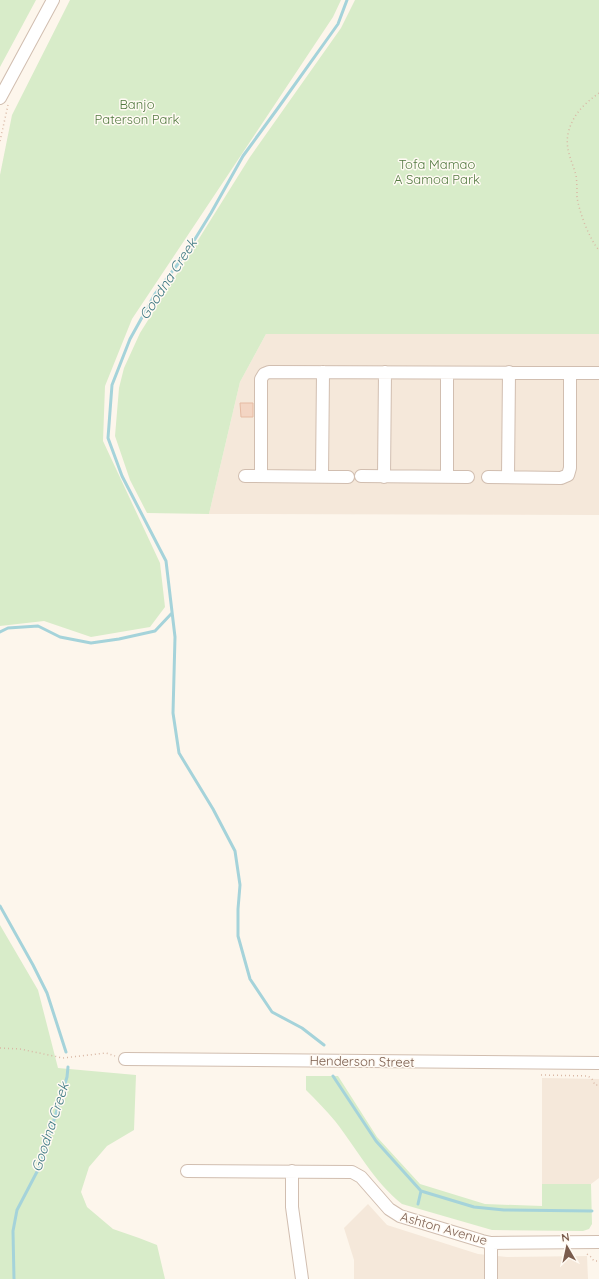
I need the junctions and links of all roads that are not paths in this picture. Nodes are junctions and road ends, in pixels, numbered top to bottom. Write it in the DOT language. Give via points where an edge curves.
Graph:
graph roads {
  1 [pos="53,0"];
  2 [pos="0,98"];
  3 [pos="323,372"];
  4 [pos="385,372"];
  5 [pos="510,372"];
  6 [pos="447,373"];
  7 [pos="570,373"];
  8 [pos="599,373"];
  9 [pos="244,476"];
  10 [pos="261,476"];
  11 [pos="322,476"];
  12 [pos="348,476"];
  13 [pos="361,476"];
  14 [pos="384,476"];
  15 [pos="447,477"];
  16 [pos="468,477"];
  17 [pos="488,477"];
  18 [pos="508,477"];
  19 [pos="124,1059"];
  20 [pos="599,1063"];
  21 [pos="187,1171"];
  22 [pos="292,1171"];
  23 [pos="599,1242"];
  24 [pos="491,1243"];
  25 [pos="302,1279"];
  26 [pos="491,1279"];
  1 -- 2 [label="street"];
  3 -- 4 [label="street"];
  3 -- 10 [label="street" via="269,372 262,376"];
  3 -- 11 [label="street"];
  4 -- 6 [label="street"];
  4 -- 14 [label="street"];
  5 -- 6 [label="street"];
  5 -- 7 [label="street"];
  5 -- 18 [label="street"];
  6 -- 15 [label="street"];
  7 -- 8 [label="street"];
  7 -- 18 [label="street" via="568,475 561,478"];
  9 -- 10 [label="street"];
  10 -- 11 [label="street"];
  11 -- 12 [label="street"];
  13 -- 14 [label="street"];
  14 -- 15 [label="street"];
  15 -- 16 [label="street"];
  17 -- 18 [label="street"];
  19 -- 20 [label="street, Henderson Street"];
  21 -- 22 [label="street, Ashton Avenue"];
  22 -- 24 [label="street, Ashton Avenue" via="352,1172 361,1177 389,1209 400,1216"];
  22 -- 25 [label="street" via="292,1207"];
  23 -- 24 [label="street, Ashton Avenue"];
  24 -- 26 [label="street"];
}
